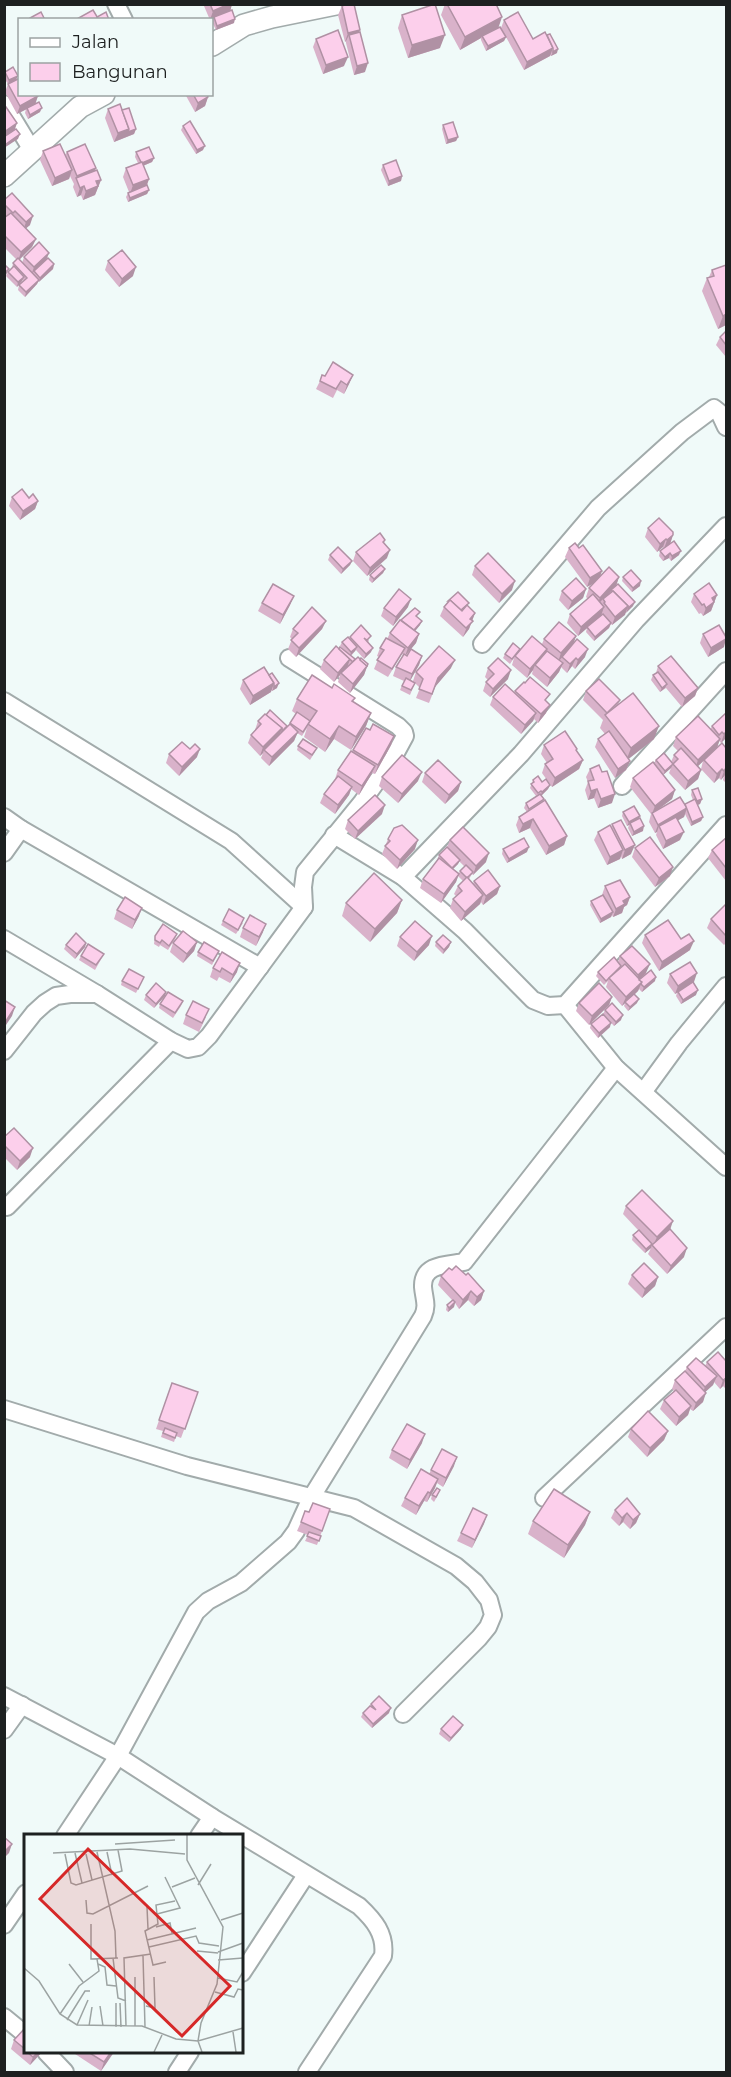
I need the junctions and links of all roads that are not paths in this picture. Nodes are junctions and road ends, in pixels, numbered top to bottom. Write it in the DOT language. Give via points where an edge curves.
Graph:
graph roads {
  1 [pos="116,4"];
  2 [pos="336,4"];
  3 [pos="123,18"];
  4 [pos="213,44"];
  5 [pos="100,96"];
  6 [pos="4,104"];
  7 [pos="32,150"];
  8 [pos="4,176"];
  9 [pos="726,427"];
  10 [pos="726,526"];
  11 [pos="482,644"];
  12 [pos="289,658"];
  13 [pos="726,671"];
  14 [pos="4,701"];
  15 [pos="622,786"];
  16 [pos="4,818"];
  17 [pos="726,825"];
  18 [pos="21,829"];
  19 [pos="334,835"];
  20 [pos="4,853"];
  21 [pos="404,877"];
  22 [pos="304,907"];
  23 [pos="4,939"];
  24 [pos="260,967"];
  25 [pos="726,986"];
  26 [pos="97,994"];
  27 [pos="565,1005"];
  28 [pos="171,1041"];
  29 [pos="4,1051"];
  30 [pos="616,1068"];
  31 [pos="644,1091"];
  32 [pos="726,1167"];
  33 [pos="7,1207"];
  34 [pos="726,1328"];
  35 [pos="4,1409"];
  36 [pos="311,1498"];
  37 [pos="544,1498"];
  38 [pos="4,1696"];
  39 [pos="22,1706"];
  40 [pos="403,1714"];
  41 [pos="4,1730"];
  42 [pos="118,1756"];
  43 [pos="212,1817"];
  44 [pos="66,1834"];
  45 [pos="200,1834"];
  46 [pos="240,1834"];
  47 [pos="243,1836"];
  48 [pos="306,1875"];
  49 [pos="24,1896"];
  50 [pos="4,1924"];
  51 [pos="243,1971"];
  52 [pos="4,2017"];
  53 [pos="24,2033"];
  54 [pos="48,2053"];
  55 [pos="189,2053"];
  56 [pos="65,2073"];
  57 [pos="177,2073"];
  58 [pos="307,2073"];
  1 -- 3 [label="street"];
  2 -- 4 [label="street" via="254,22"];
  5 -- 7 [label="street" via="80,107"];
  6 -- 7 [label="street"];
  7 -- 8 [label="street"];
  9 -- 11 [label="street" via="714,408 682,432 598,508"];
  10 -- 21 [label="street" via="636,620 521,754"];
  12 -- 19 [label="street" via="404,732 392,760"];
  13 -- 15 [label="street"];
  14 -- 22 [label="street" via="224,836"];
  16 -- 18 [label="street"];
  17 -- 27 [label="street"];
  18 -- 20 [label="street"];
  18 -- 24 [label="street"];
  19 -- 21 [label="street"];
  19 -- 22 [label="street" via="305,872"];
  21 -- 27 [label="street" via="465,931 533,1000 548,1006"];
  22 -- 24 [label="street"];
  23 -- 26 [label="street"];
  24 -- 28 [label="street" via="202,1044 193,1049"];
  25 -- 31 [label="street"];
  26 -- 28 [label="street"];
  26 -- 29 [label="street" via="56,996 34,1013"];
  27 -- 30 [label="street"];
  28 -- 33 [label="street"];
  30 -- 31 [label="street"];
  30 -- 36 [label="street" via="464,1262 440,1265 426,1277 423,1316"];
  31 -- 32 [label="street"];
  34 -- 37 [label="street"];
  35 -- 36 [label="street" via="188,1466"];
  36 -- 40 [label="street" via="354,1508 456,1566 489,1600 494,1614 488,1627"];
  36 -- 42 [label="street" via="288,1542 241,1583 196,1612"];
  38 -- 39 [label="street"];
  39 -- 41 [label="street"];
  39 -- 42 [label="street"];
  42 -- 43 [label="street"];
  42 -- 44 [label="street"];
  43 -- 45 [label="street"];
  43 -- 46 [label="street"];
  47 -- 48 [label="street"];
  48 -- 51 [label="street"];
  48 -- 58 [label="street" via="359,1906 372,1918 385,1946 383,1956"];
  49 -- 50 [label="street"];
  52 -- 53 [label="street"];
  54 -- 56 [label="street"];
  55 -- 57 [label="street"];
}
